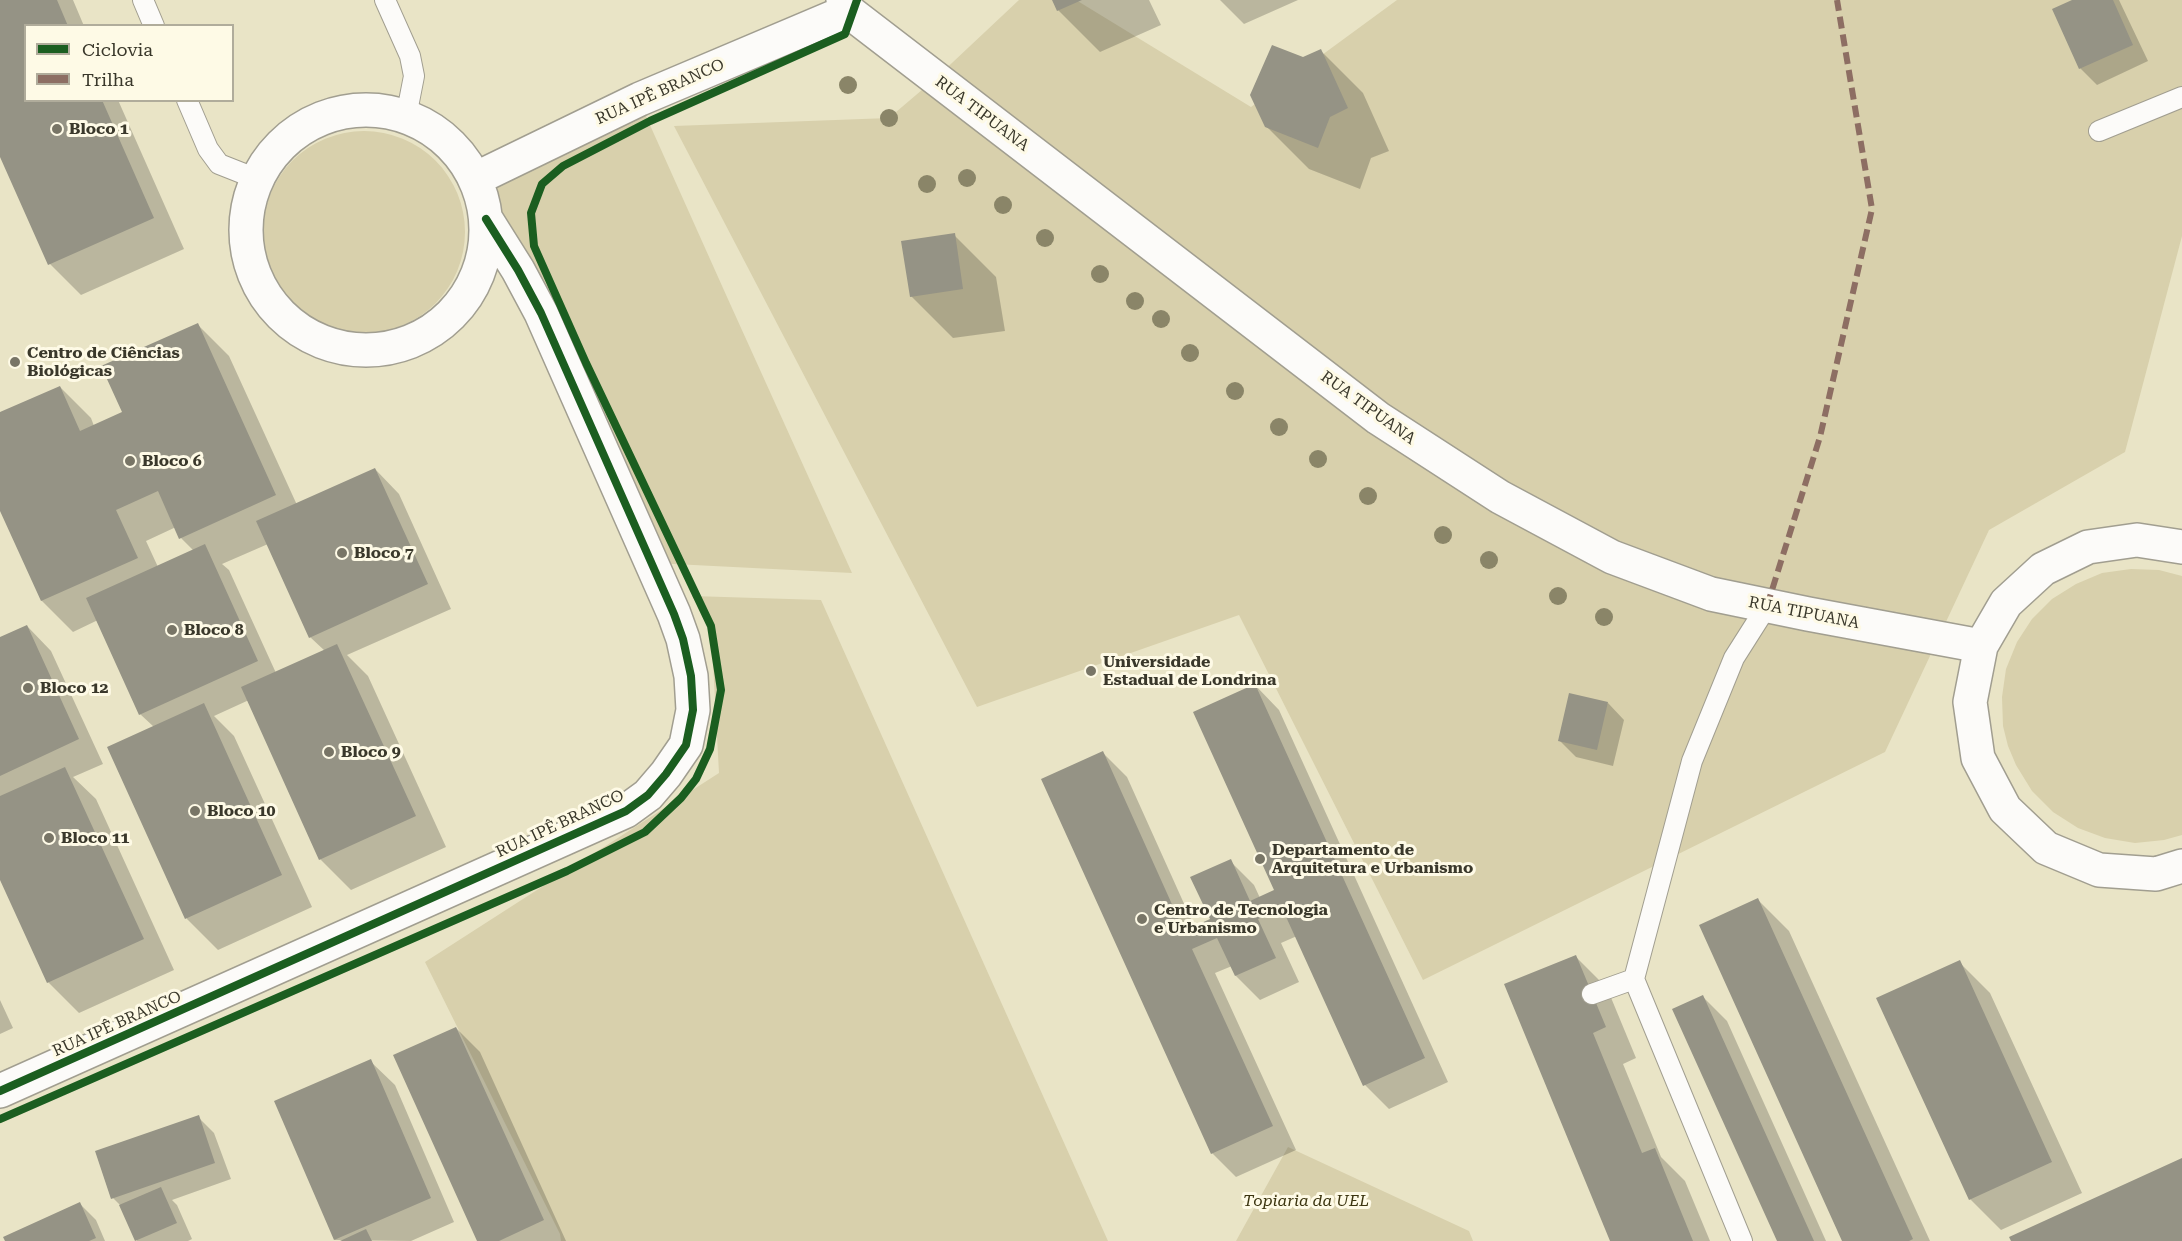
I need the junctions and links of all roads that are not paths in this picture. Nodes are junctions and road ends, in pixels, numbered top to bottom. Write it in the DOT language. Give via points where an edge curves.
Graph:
graph roads {
  1 [pos="143,0"];
  2 [pos="385,0"];
  3 [pos="845,5"];
  4 [pos="153,24"];
  5 [pos="2182,97"];
  6 [pos="188,102"];
  7 [pos="406,117"];
  8 [pos="2099,131"];
  9 [pos="257,179"];
  10 [pos="475,179"];
  11 [pos="486,219"];
  12 [pos="2182,547"];
  13 [pos="1767,606"];
  14 [pos="1982,646"];
  15 [pos="2182,866"];
  16 [pos="1634,979"];
  17 [pos="1592,994"];
  18 [pos="0,1091"];
  19 [pos="1742,1241"];
  1 -- 4 [label="lane"];
  2 -- 7 [label="lane" via="410,56 414,76"];
  3 -- 10 [label="street, RUA IPÊ BRANCO"];
  3 -- 13 [label="street, RUA TIPUANA" via="1378,418 1500,497 1612,557 1711,594"];
  5 -- 8 [label="lane"];
  6 -- 9 [label="lane" via="208,149 219,164"];
  7 -- 9 [label="street" via="383,111 343,111 306,125 275,149"];
  7 -- 10 [label="street" via="421,123 453,147"];
  9 -- 11 [label="street" via="245,222 249,262 266,298 294,327 329,346 368,352 407,345 442,325 468,296 484,258"];
  10 -- 11 [label="street"];
  11 -- 18 [label="street, RUA IPÊ BRANCO" via="541,313 674,615 691,675 693,710 686,745 648,795 626,811"];
  12 -- 14 [label="street" via="2136,540 2088,547 2043,569 2006,603"];
  13 -- 14 [label="street, RUA TIPUANA"];
  13 -- 16 [label="lane" via="1734,658 1692,761"];
  14 -- 15 [label="street" via="1970,702 1978,758 2005,809 2046,848 2099,870 2156,874"];
  16 -- 17 [label="lane"];
  16 -- 19 [label="lane"];
}
